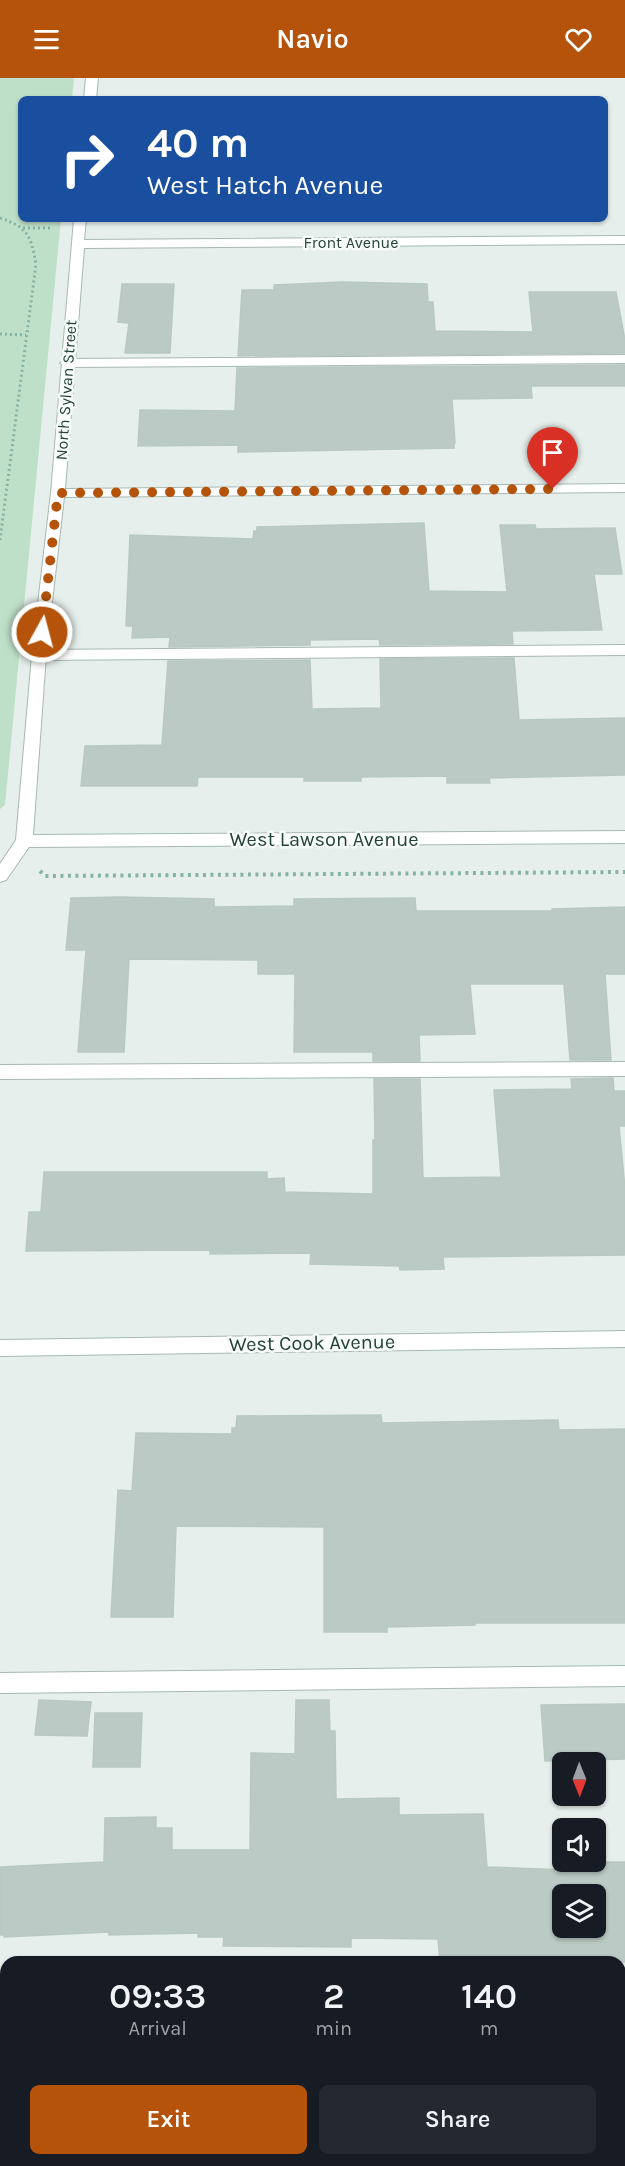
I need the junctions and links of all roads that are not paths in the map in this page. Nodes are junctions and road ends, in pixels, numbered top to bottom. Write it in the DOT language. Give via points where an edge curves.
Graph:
graph roads {
  1 [pos="92,78"];
  2 [pos="90,96"];
  3 [pos="80,222"];
  4 [pos="625,240"];
  5 [pos="78,244"];
  6 [pos="625,359"];
  7 [pos="67,363"];
  8 [pos="625,488"];
  9 [pos="58,493"];
  10 [pos="625,650"];
  11 [pos="39,655"];
  12 [pos="625,837"];
  13 [pos="24,841"];
  14 [pos="0,876"];
  15 [pos="625,1069"];
  16 [pos="0,1072"];
  17 [pos="625,1339"];
  18 [pos="0,1348"];
  19 [pos="625,1676"];
  20 [pos="0,1683"];
  1 -- 2 [label="street"];
  3 -- 5 [label="street, North Sylvan Street"];
  4 -- 5 [label="street, Front Avenue"];
  5 -- 7 [label="street, North Sylvan Street"];
  6 -- 7 [label="street"];
  7 -- 9 [label="street, North Sylvan Street"];
  8 -- 9 [label="street"];
  9 -- 11 [label="street, North Sylvan Street"];
  10 -- 11 [label="street"];
  11 -- 13 [label="street, North Sylvan Street"];
  12 -- 13 [label="street, West Lawson Avenue"];
  13 -- 14 [label="street, North Sylvan Street"];
  15 -- 16 [label="street"];
  17 -- 18 [label="street, West Cook Avenue"];
  19 -- 20 [label="street"];
}
